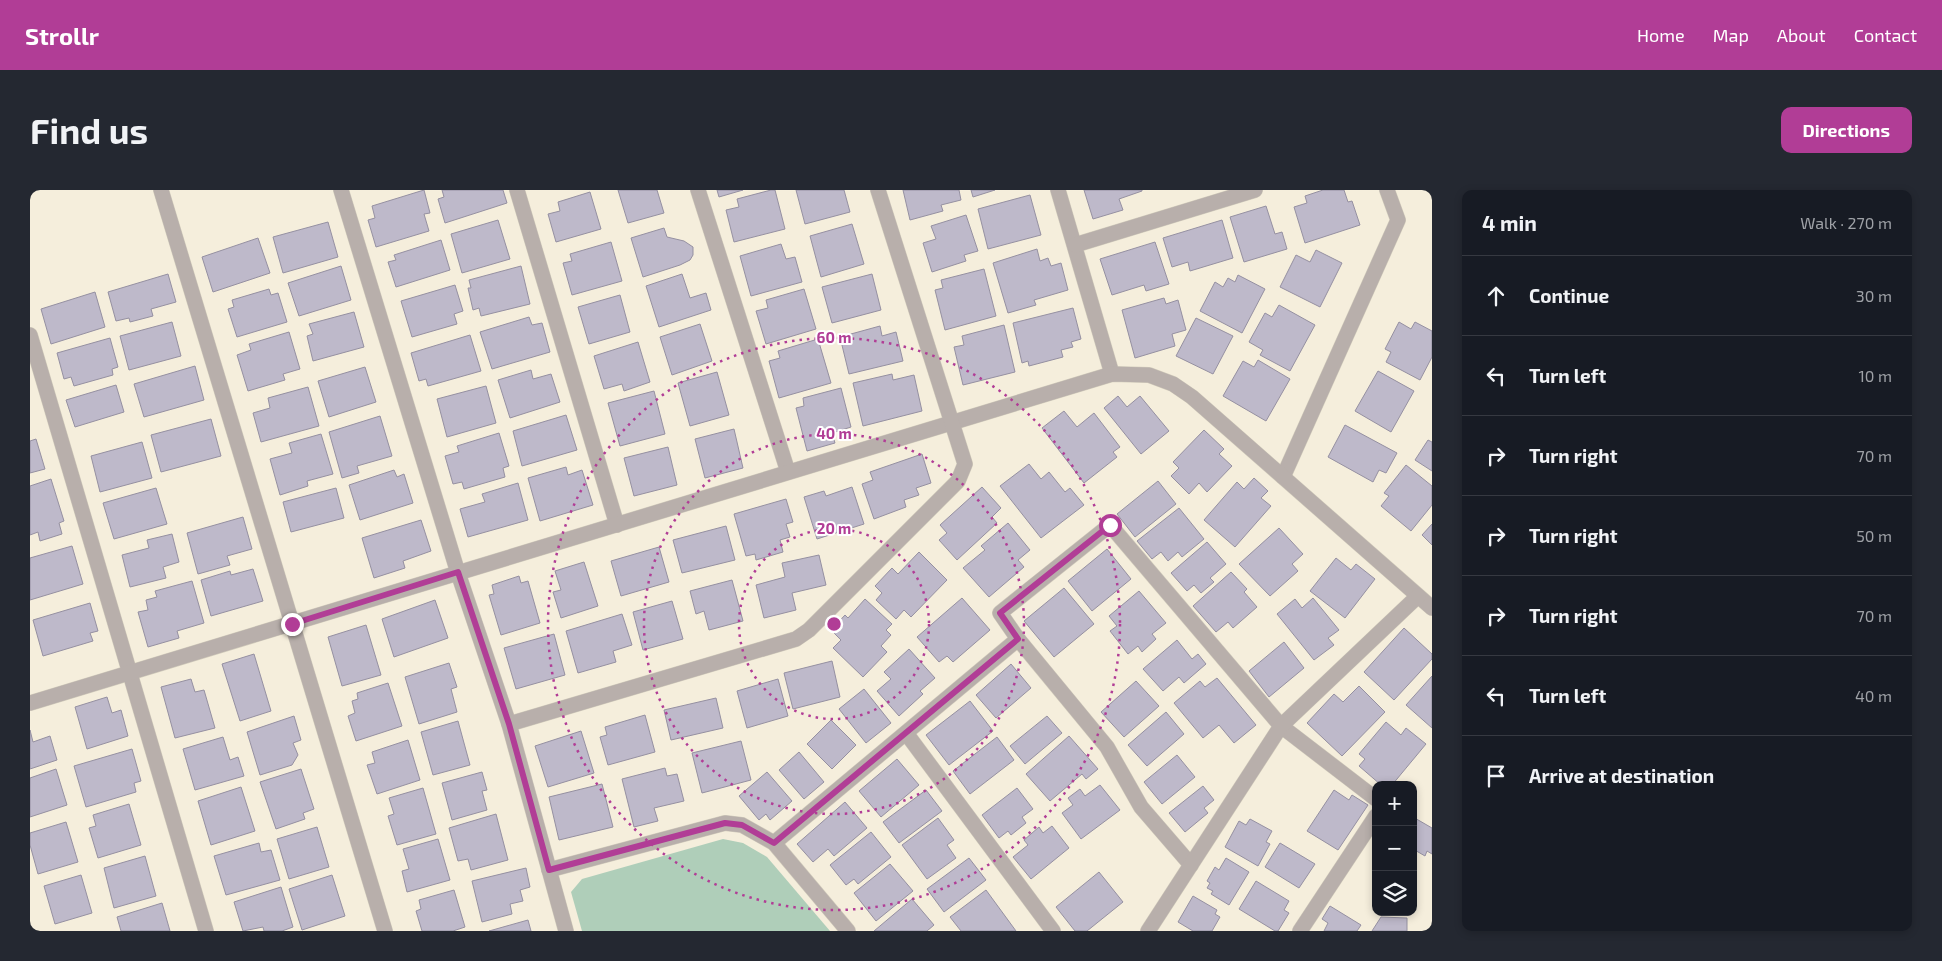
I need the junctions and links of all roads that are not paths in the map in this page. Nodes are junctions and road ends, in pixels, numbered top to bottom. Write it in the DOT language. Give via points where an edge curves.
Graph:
graph roads {
  1 [pos="161,190"];
  2 [pos="341,190"];
  3 [pos="517,190"];
  4 [pos="698,190"];
  5 [pos="878,190"];
  6 [pos="1058,190"];
  7 [pos="1255,190"];
  8 [pos="1387,190"];
  9 [pos="1238,192"];
  10 [pos="1075,245"];
  11 [pos="30,335"];
  12 [pos="1112,374"];
  13 [pos="952,423"];
  14 [pos="788,472"];
  15 [pos="1282,477"];
  16 [pos="617,524"];
  17 [pos="458,572"];
  18 [pos="1418,596"];
  19 [pos="1432,608"];
  20 [pos="292,624"];
  21 [pos="1018,639"];
  22 [pos="130,673"];
  23 [pos="30,703"];
  24 [pos="509,724"];
  25 [pos="1281,726"];
  26 [pos="906,733"];
  27 [pos="1372,796"];
  28 [pos="1372,822"];
  29 [pos="774,843"];
  30 [pos="1191,865"];
  31 [pos="549,870"];
  32 [pos="206,931"];
  33 [pos="385,931"];
  34 [pos="566,931"];
  35 [pos="848,931"];
  36 [pos="1053,931"];
  37 [pos="1148,931"];
  38 [pos="1300,931"];
  1 -- 20 [label="street"];
  2 -- 17 [label="street"];
  3 -- 16 [label="street"];
  4 -- 14 [label="street"];
  5 -- 13 [label="street"];
  6 -- 10 [label="street"];
  7 -- 9 [label="street"];
  8 -- 15 [label="street" via="1398,220"];
  9 -- 10 [label="street"];
  10 -- 12 [label="street"];
  11 -- 22 [label="street"];
  12 -- 13 [label="street"];
  12 -- 15 [label="street" via="1149,375 1172,384 1192,397"];
  13 -- 14 [label="street"];
  13 -- 24 [label="street" via="966,464 958,481 809,630 796,639"];
  14 -- 16 [label="street"];
  15 -- 18 [label="street"];
  16 -- 17 [label="street"];
  17 -- 20 [label="street"];
  17 -- 24 [label="street"];
  18 -- 19 [label="street"];
  18 -- 25 [label="street"];
  20 -- 22 [label="street"];
  20 -- 33 [label="street"];
  21 -- 25 [label="street" via="1000,613 1110,525"];
  21 -- 26 [label="street"];
  21 -- 30 [label="street" via="1107,747 1141,808"];
  22 -- 23 [label="street"];
  22 -- 32 [label="street"];
  24 -- 31 [label="street"];
  25 -- 27 [label="street"];
  25 -- 30 [label="street"];
  26 -- 29 [label="street"];
  26 -- 36 [label="street"];
  28 -- 38 [label="street"];
  29 -- 31 [label="street" via="742,825 725,823"];
  29 -- 35 [label="street"];
  30 -- 37 [label="street"];
  31 -- 34 [label="street"];
}
